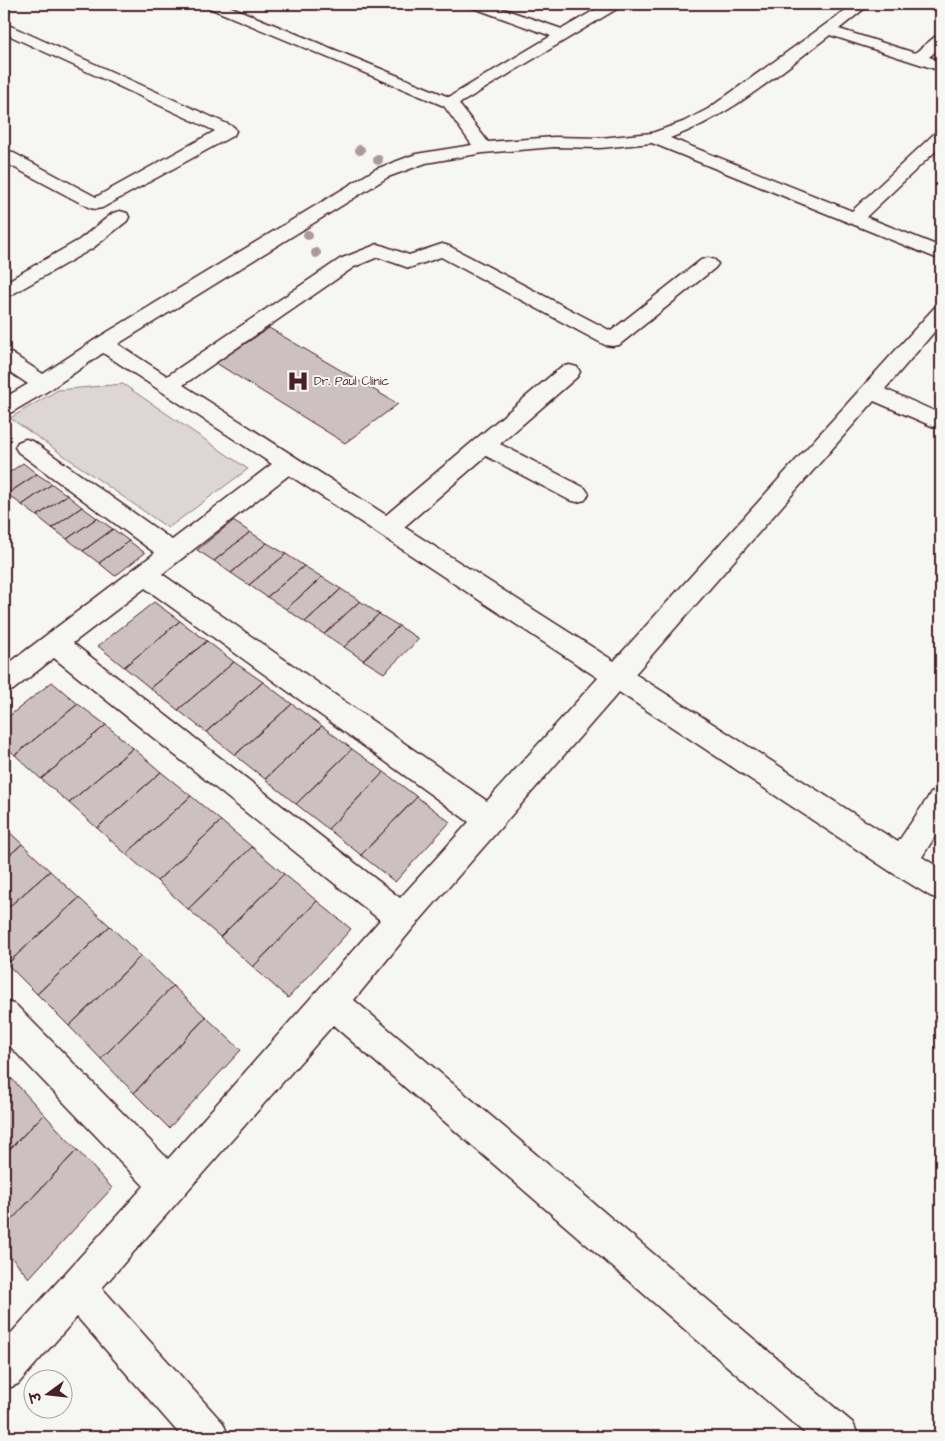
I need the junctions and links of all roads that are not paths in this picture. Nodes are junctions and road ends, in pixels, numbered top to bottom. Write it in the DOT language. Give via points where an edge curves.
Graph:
graph roads {
  1 [pos="212,4"];
  2 [pos="476,4"];
  3 [pos="615,4"];
  4 [pos="863,4"];
  5 [pos="4,27"];
  6 [pos="828,30"];
  7 [pos="564,35"];
  8 [pos="941,39"];
  9 [pos="918,59"];
  10 [pos="941,66"];
  11 [pos="450,103"];
  12 [pos="941,137"];
  13 [pos="654,138"];
  14 [pos="483,148"];
  15 [pos="4,155"];
  16 [pos="120,217"];
  17 [pos="854,219"];
  18 [pos="941,254"];
  19 [pos="708,264"];
  20 [pos="4,291"];
  21 [pos="941,312"];
  22 [pos="104,344"];
  23 [pos="4,358"];
  24 [pos="569,372"];
  25 [pos="43,384"];
  26 [pos="167,386"];
  27 [pos="871,391"];
  28 [pos="4,406"];
  29 [pos="941,423"];
  30 [pos="484,445"];
  31 [pos="26,447"];
  32 [pos="288,464"];
  33 [pos="577,494"];
  34 [pos="387,528"];
  35 [pos="172,553"];
  36 [pos="144,574"];
  37 [pos="54,643"];
  38 [pos="618,678"];
  39 [pos="4,682"];
  40 [pos="941,802"];
  41 [pos="490,820"];
  42 [pos="902,862"];
  43 [pos="941,886"];
  44 [pos="402,918"];
  45 [pos="331,1002"];
  46 [pos="4,1017"];
  47 [pos="168,1185"];
  48 [pos="76,1287"];
  49 [pos="4,1370"];
  50 [pos="209,1437"];
  51 [pos="839,1437"];
  1 -- 11 [label="street"];
  2 -- 7 [label="street"];
  3 -- 7 [label="street"];
  4 -- 6 [label="street"];
  5 -- 15 [label="street" via="228,132 96,204"];
  6 -- 9 [label="street"];
  6 -- 13 [label="street" via="714,113"];
  7 -- 11 [label="street"];
  8 -- 9 [label="street"];
  9 -- 10 [label="street"];
  11 -- 14 [label="street"];
  12 -- 17 [label="street"];
  13 -- 14 [label="street"];
  13 -- 17 [label="street"];
  14 -- 22 [label="street" via="422,158 382,174"];
  16 -- 20 [label="street" via="86,244"];
  17 -- 18 [label="street"];
  19 -- 26 [label="street" via="612,340 442,250 409,262 378,250 347,263"];
  21 -- 27 [label="street"];
  22 -- 25 [label="street"];
  22 -- 26 [label="street"];
  23 -- 25 [label="street"];
  24 -- 30 [label="street"];
  25 -- 28 [label="street"];
  26 -- 32 [label="street"];
  27 -- 29 [label="street"];
  27 -- 38 [label="street"];
  30 -- 33 [label="street"];
  30 -- 34 [label="street"];
  31 -- 35 [label="street"];
  32 -- 34 [label="street"];
  32 -- 35 [label="street"];
  34 -- 38 [label="street"];
  35 -- 36 [label="street"];
  36 -- 37 [label="street"];
  36 -- 41 [label="street"];
  37 -- 39 [label="street"];
  37 -- 44 [label="street"];
  38 -- 41 [label="street"];
  38 -- 42 [label="street"];
  40 -- 42 [label="street"];
  41 -- 44 [label="street"];
  42 -- 43 [label="street"];
  44 -- 45 [label="street"];
  45 -- 47 [label="street"];
  45 -- 51 [label="street"];
  46 -- 47 [label="street"];
  47 -- 48 [label="street"];
  48 -- 49 [label="street"];
  48 -- 50 [label="street"];
}
